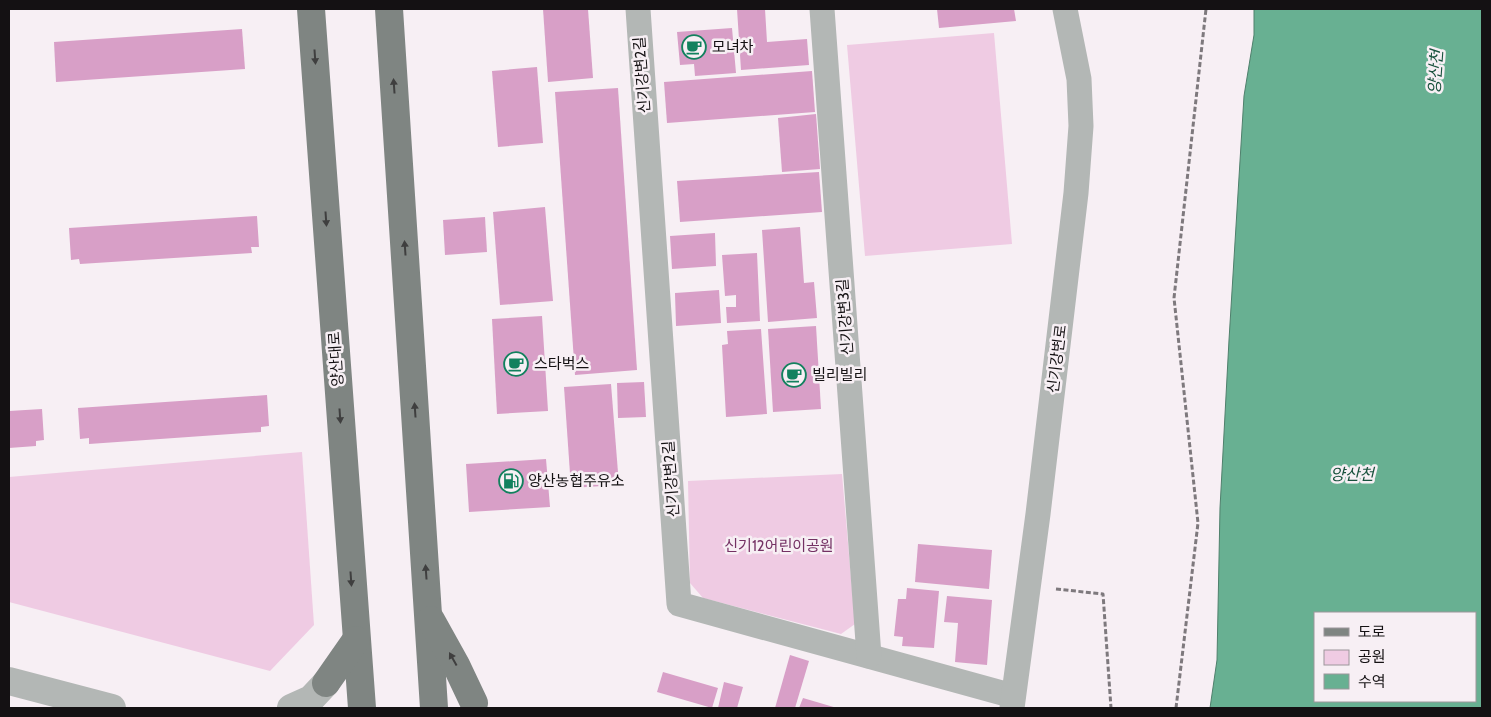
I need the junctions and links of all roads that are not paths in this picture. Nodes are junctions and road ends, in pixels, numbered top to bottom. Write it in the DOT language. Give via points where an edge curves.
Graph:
graph roads {
  1 [pos="311,9"];
  2 [pos="389,9"];
  3 [pos="638,9"];
  4 [pos="822,9"];
  5 [pos="1065,9"];
  6 [pos="428,615"];
  7 [pos="356,640"];
  8 [pos="870,656"];
  9 [pos="9,681"];
  10 [pos="326,683"];
  11 [pos="1012,702"];
  12 [pos="476,706"];
  13 [pos="112,708"];
  14 [pos="292,708"];
  15 [pos="362,708"];
  16 [pos="434,708"];
  1 -- 7 [label="main road, 양산대로, one-way"];
  6 -- 2 [label="main road, one-way"];
  3 -- 8 [label="street, 신기강변2길" via="679,604"];
  4 -- 8 [label="street, 신기강변3길"];
  5 -- 11 [label="street, 신기강변로" via="1079,79 1081,126 1076,192"];
  12 -- 6 [label="main road, one-way"];
  6 -- 16 [label="main road"];
  7 -- 10 [label="main road"];
  7 -- 15 [label="main road, 양산대로"];
  8 -- 11 [label="street, 신기강변2길"];
  9 -- 13 [label="street"];
  10 -- 14 [label="street" via="311,699"];
}
